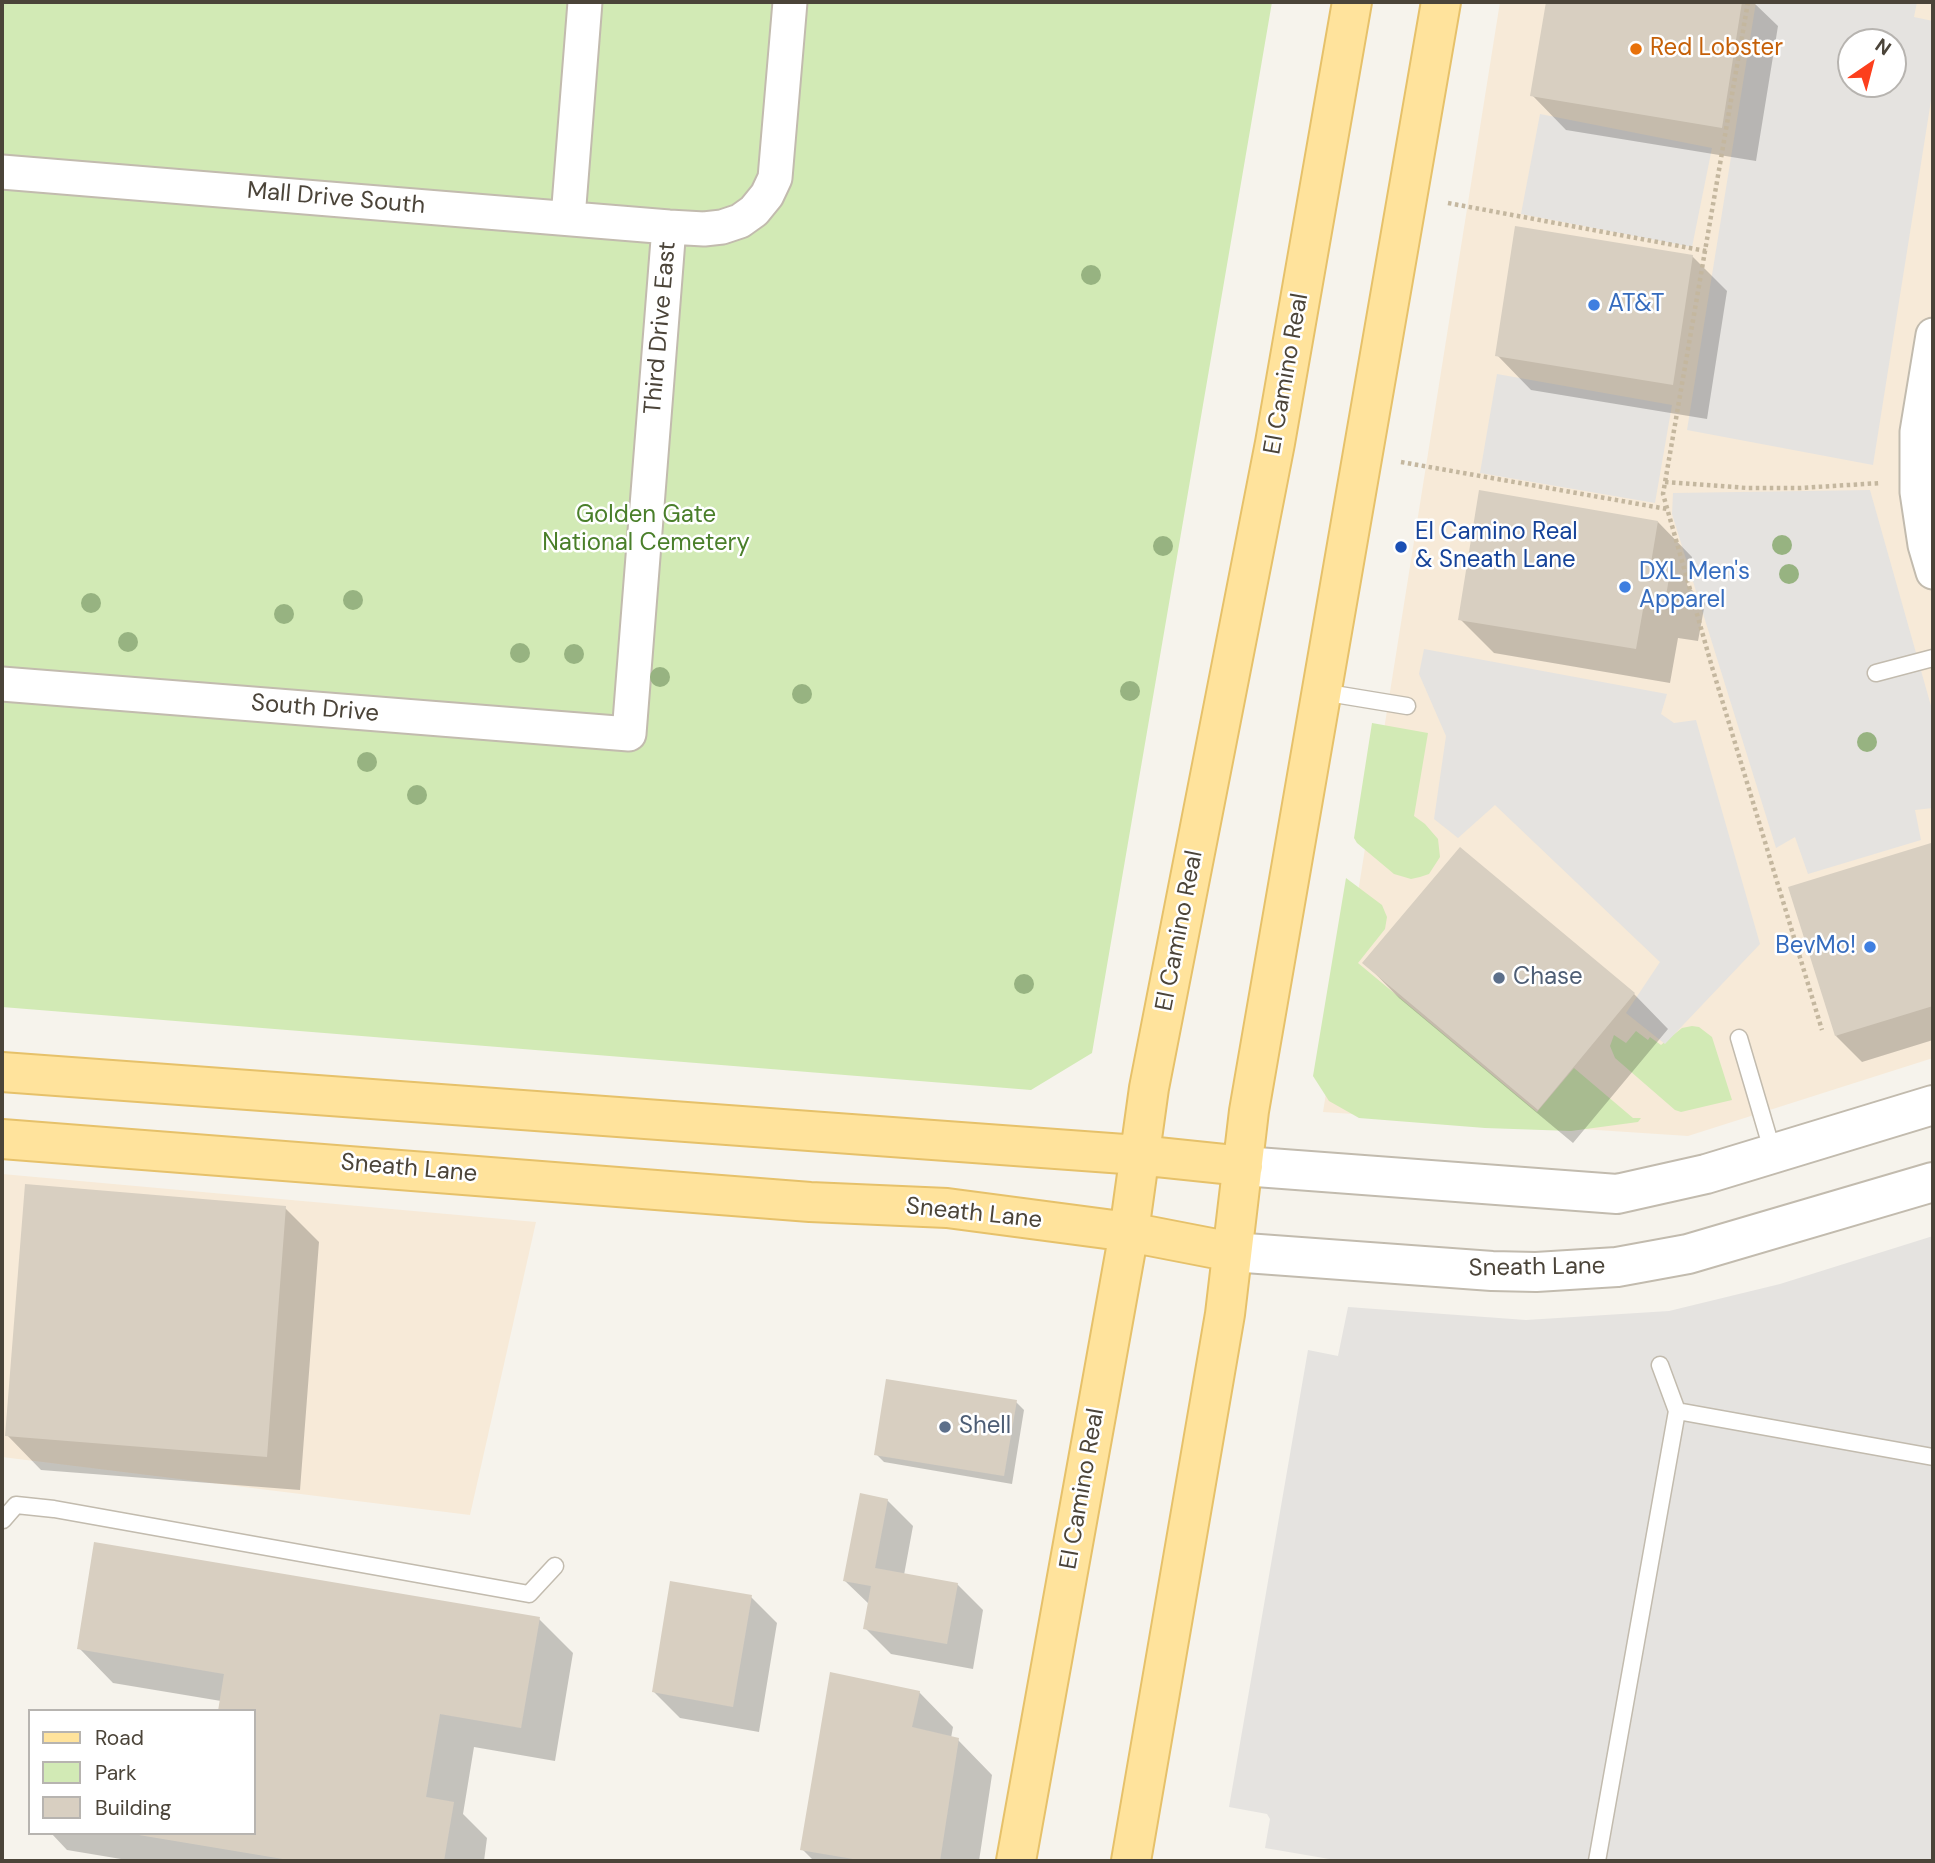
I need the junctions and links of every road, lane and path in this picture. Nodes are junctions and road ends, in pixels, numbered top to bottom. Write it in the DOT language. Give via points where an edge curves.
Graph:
graph roads {
  1 [pos="585,2"];
  2 [pos="790,2"];
  3 [pos="1352,2"];
  4 [pos="1441,2"];
  5 [pos="1748,2"];
  6 [pos="2,172"];
  7 [pos="1448,204"];
  8 [pos="568,218"];
  9 [pos="669,227"];
  10 [pos="1706,251"];
  11 [pos="1933,335"];
  12 [pos="1917,459"];
  13 [pos="1401,462"];
  14 [pos="1665,482"];
  15 [pos="1667,509"];
  16 [pos="1933,572"];
  17 [pos="1933,658"];
  18 [pos="1876,673"];
  19 [pos="2,684"];
  20 [pos="1322,692"];
  21 [pos="1407,706"];
  22 [pos="629,734"];
  23 [pos="1822,1030"];
  24 [pos="1739,1038"];
  25 [pos="2,1072"];
  26 [pos="1933,1105"];
  27 [pos="2,1139"];
  28 [pos="1774,1154"];
  29 [pos="1138,1155"];
  30 [pos="1243,1166"];
  31 [pos="1933,1182"];
  32 [pos="1129,1232"];
  33 [pos="1233,1252"];
  34 [pos="1660,1364"];
  35 [pos="1677,1411"];
  36 [pos="1933,1457"];
  37 [pos="3,1520"];
  38 [pos="555,1566"];
  39 [pos="1016,1861"];
  40 [pos="1131,1861"];
  41 [pos="1597,1861"];
  1 -- 8 [label="street"];
  2 -- 9 [label="street, Third Drive East" via="778,159 767,195 740,222 704,229"];
  3 -- 29 [label="main road, El Camino Real" via="1272,456"];
  4 -- 20 [label="main road"];
  5 -- 10 [label="path"];
  6 -- 8 [label="street, Mall Drive South"];
  7 -- 10 [label="path"];
  8 -- 9 [label="street, Mall Drive South"];
  9 -- 22 [label="street, Third Drive East"];
  10 -- 14 [label="path"];
  11 -- 12 [label="street"];
  12 -- 14 [label="path" via="1892,482 1747,488"];
  12 -- 16 [label="street" via="1917,492"];
  13 -- 15 [label="path"];
  14 -- 15 [label="path"];
  15 -- 23 [label="path"];
  17 -- 18 [label="lane"];
  19 -- 22 [label="street, South Drive"];
  20 -- 21 [label="lane"];
  20 -- 30 [label="main road"];
  24 -- 28 [label="lane"];
  25 -- 29 [label="main road"];
  26 -- 28 [label="street"];
  27 -- 32 [label="main road, Sneath Lane" via="810,1202 947,1208"];
  28 -- 30 [label="street" via="1617,1194"];
  29 -- 30 [label="main road"];
  29 -- 32 [label="main road, El Camino Real"];
  30 -- 33 [label="main road"];
  31 -- 33 [label="street, Sneath Lane" via="1688,1254 1617,1267 1492,1271"];
  32 -- 33 [label="main road, Sneath Lane"];
  32 -- 39 [label="main road, El Camino Real"];
  33 -- 40 [label="main road"];
  34 -- 35 [label="lane"];
  35 -- 36 [label="lane"];
  35 -- 41 [label="lane"];
  37 -- 38 [label="lane" via="16,1506 54,1509 529,1594"];
}
